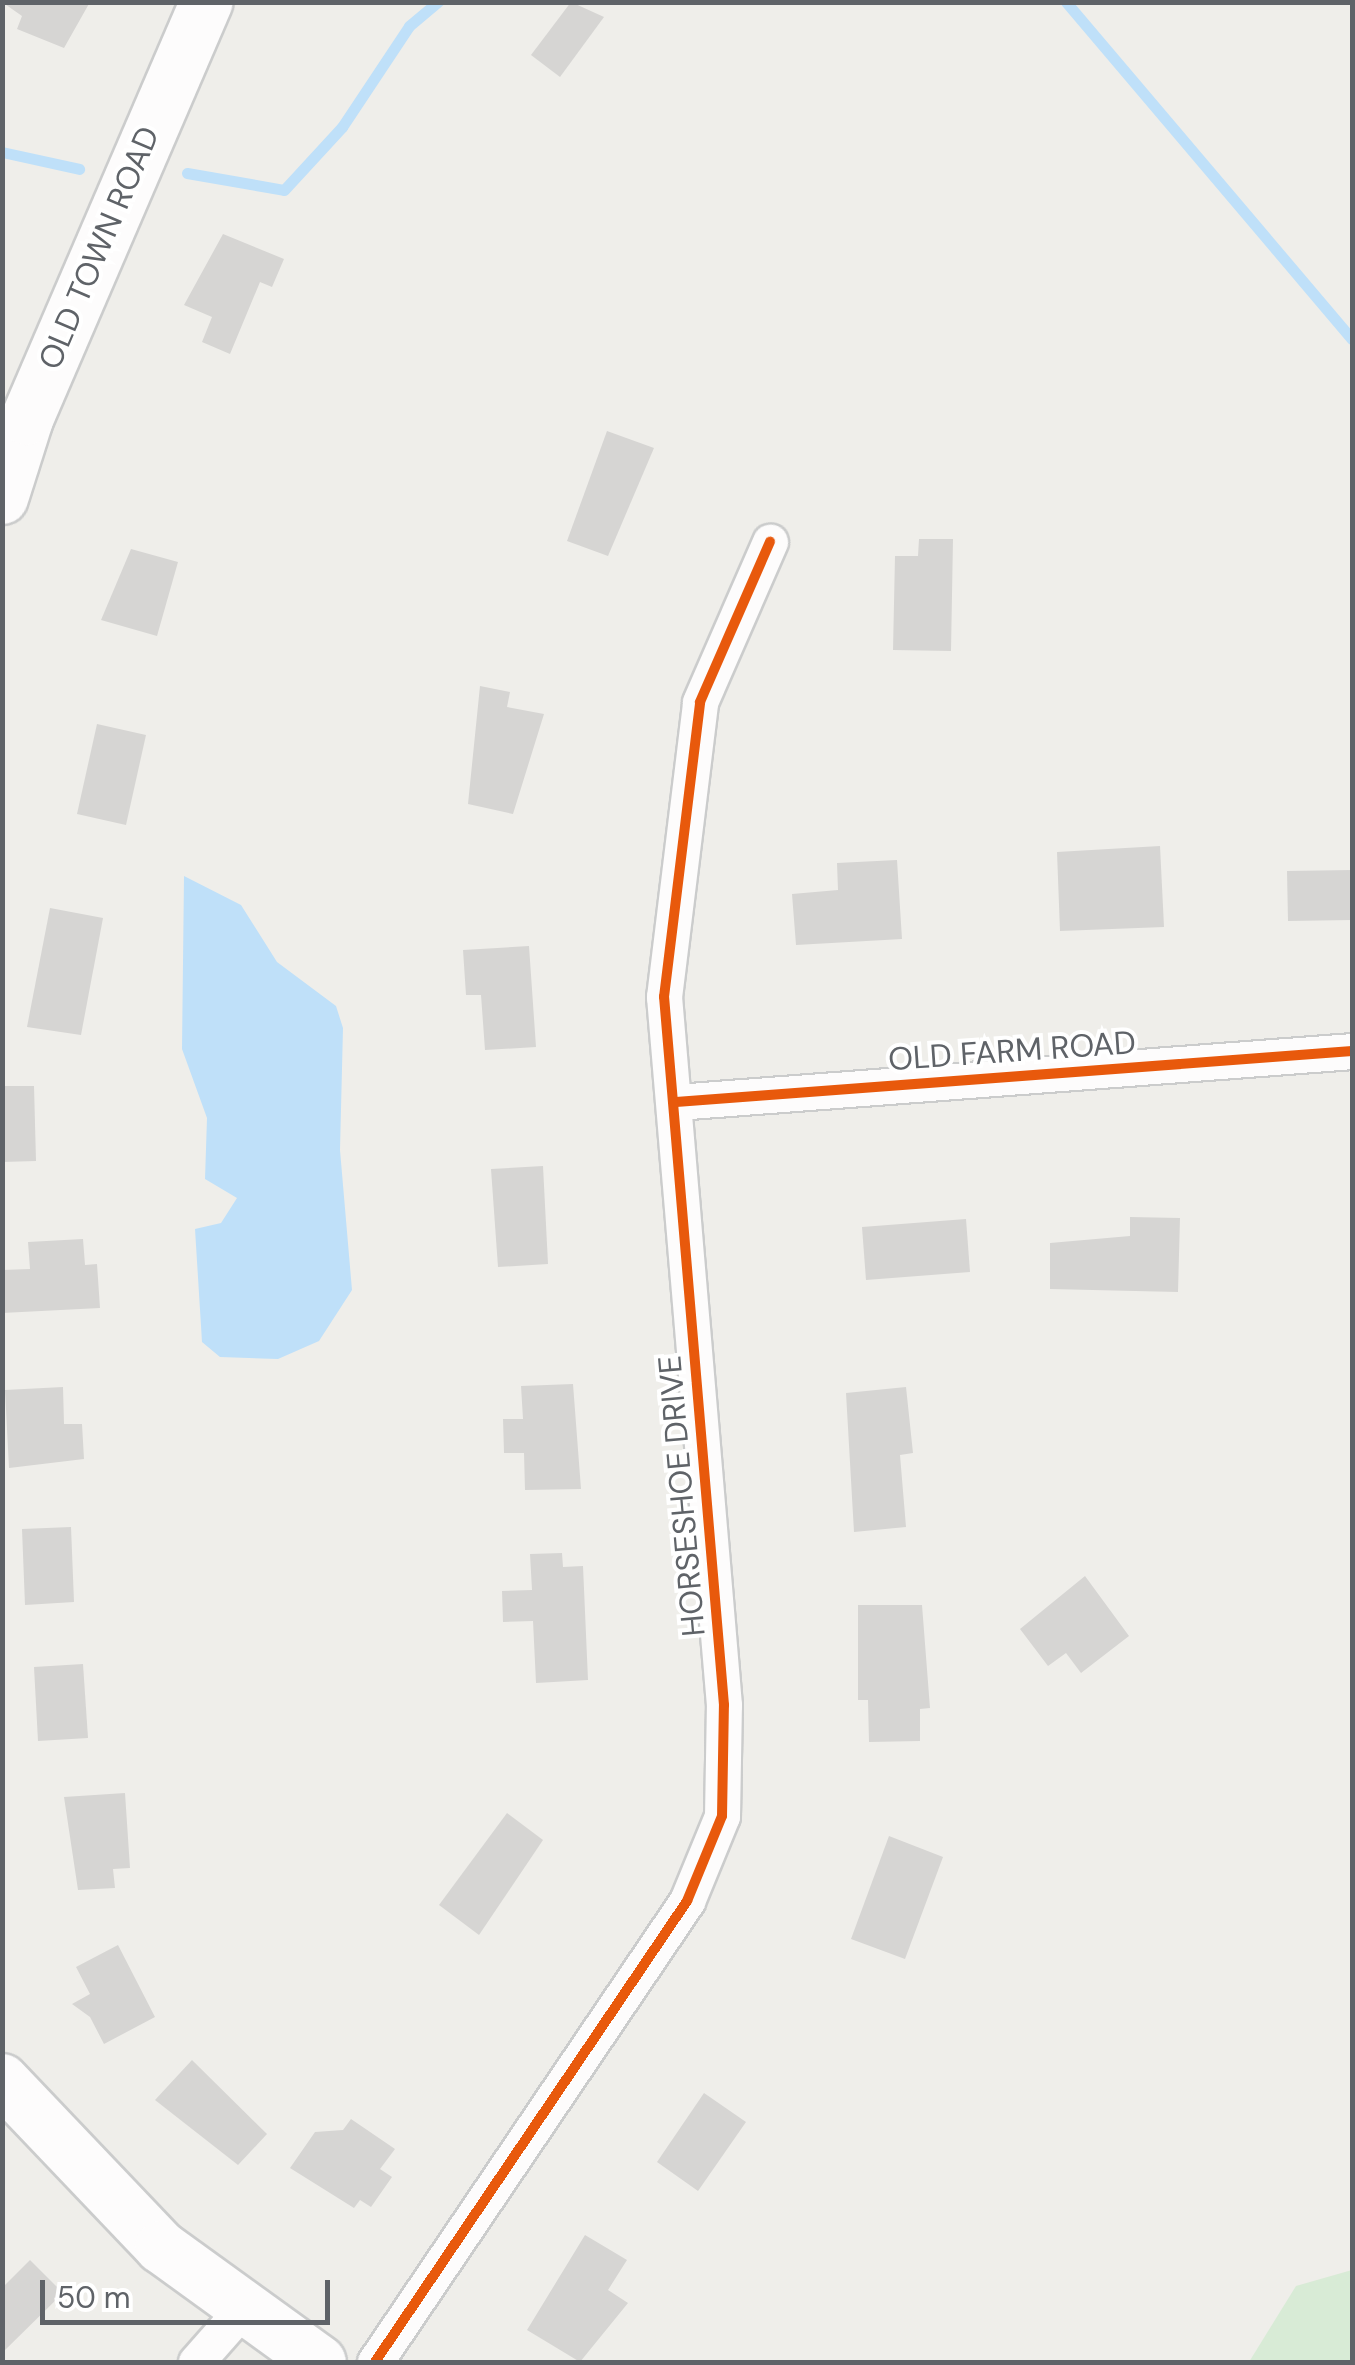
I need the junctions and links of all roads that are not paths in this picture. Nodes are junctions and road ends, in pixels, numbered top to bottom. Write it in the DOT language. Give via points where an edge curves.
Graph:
graph roads {
  1 [pos="207,2"];
  2 [pos="2,498"];
  3 [pos="770,542"];
  4 [pos="1352,1051"];
  5 [pos="676,1102"];
  6 [pos="2,2080"];
  7 [pos="248,2303"];
  8 [pos="196,2362"];
  9 [pos="320,2362"];
  10 [pos="375,2362"];
  1 -- 2 [label="main road, OLD TOWN ROAD" via="34,401"];
  3 -- 5 [label="street, HORSESHOE DRIVE" via="700,702 664,997"];
  4 -- 5 [label="street, OLD FARM ROAD"];
  5 -- 10 [label="street, HORSESHOE DRIVE" via="724,1705 722,1816 688,1901"];
  6 -- 7 [label="main road" via="161,2247"];
  7 -- 8 [label="street"];
  7 -- 9 [label="main road"];
}
